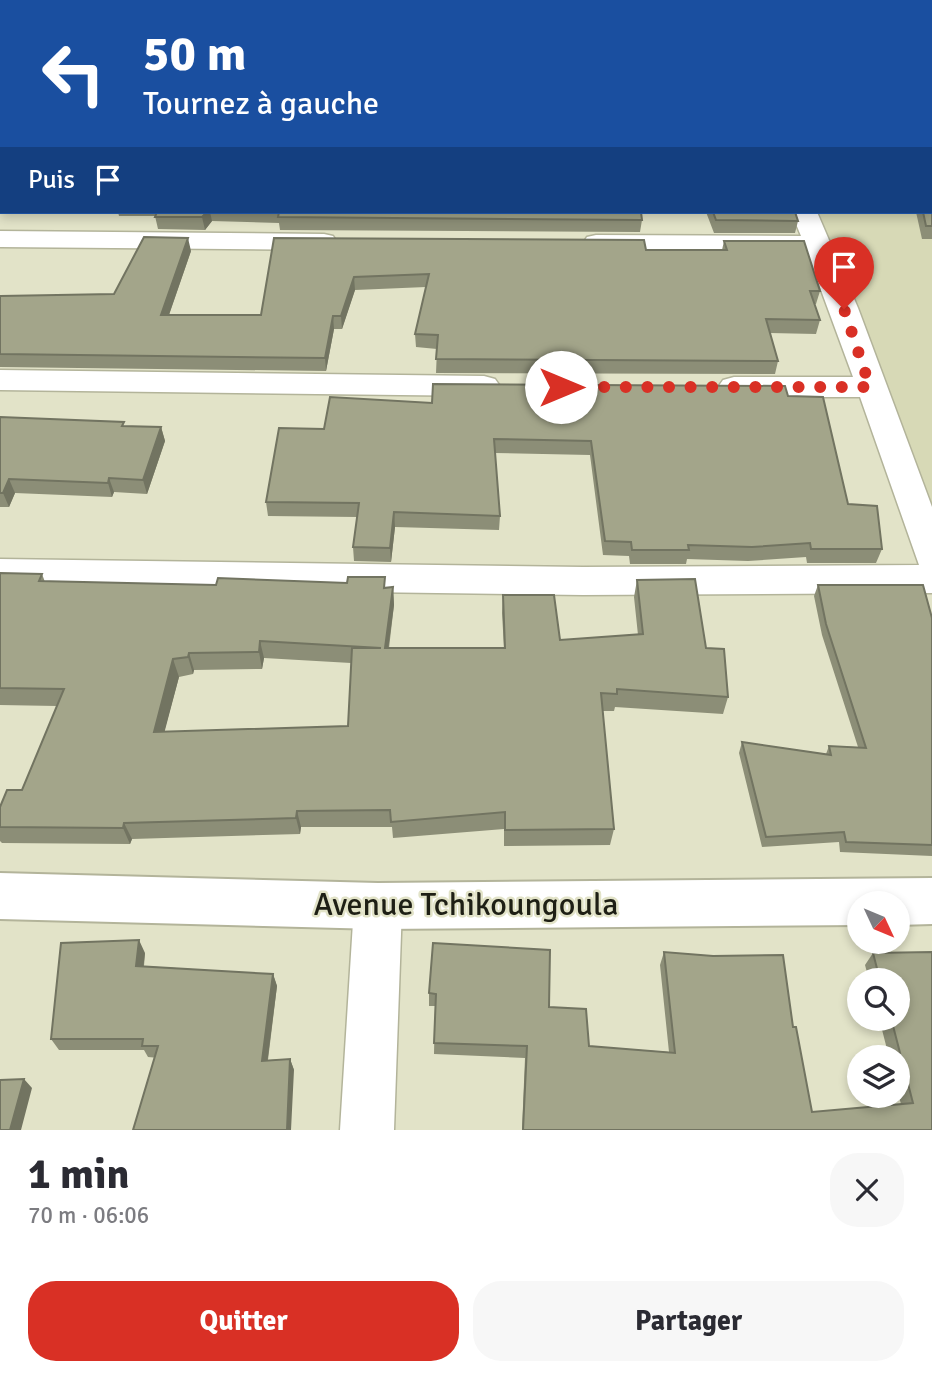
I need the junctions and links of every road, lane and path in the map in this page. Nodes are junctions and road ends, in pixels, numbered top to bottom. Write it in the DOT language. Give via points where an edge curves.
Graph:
graph roads {
  1 [pos="805,214"];
  2 [pos="0,239"];
  3 [pos="349,242"];
  4 [pos="572,243"];
  5 [pos="818,244"];
  6 [pos="0,380"];
  7 [pos="519,387"];
  8 [pos="709,387"];
  9 [pos="870,387"];
  10 [pos="932,556"];
  11 [pos="0,573"];
  12 [pos="932,579"];
  13 [pos="0,896"];
  14 [pos="932,901"];
  15 [pos="378,906"];
  16 [pos="366,1130"];
  1 -- 5 [label="street"];
  2 -- 3 [label="street"];
  4 -- 5 [label="street"];
  5 -- 9 [label="street"];
  6 -- 7 [label="street"];
  8 -- 9 [label="street"];
  9 -- 10 [label="street"];
  11 -- 12 [label="street" via="583,581"];
  13 -- 15 [label="street, Avenue Tchikoungoula"];
  14 -- 15 [label="street, Avenue Tchikoungoula"];
  15 -- 16 [label="street"];
}
